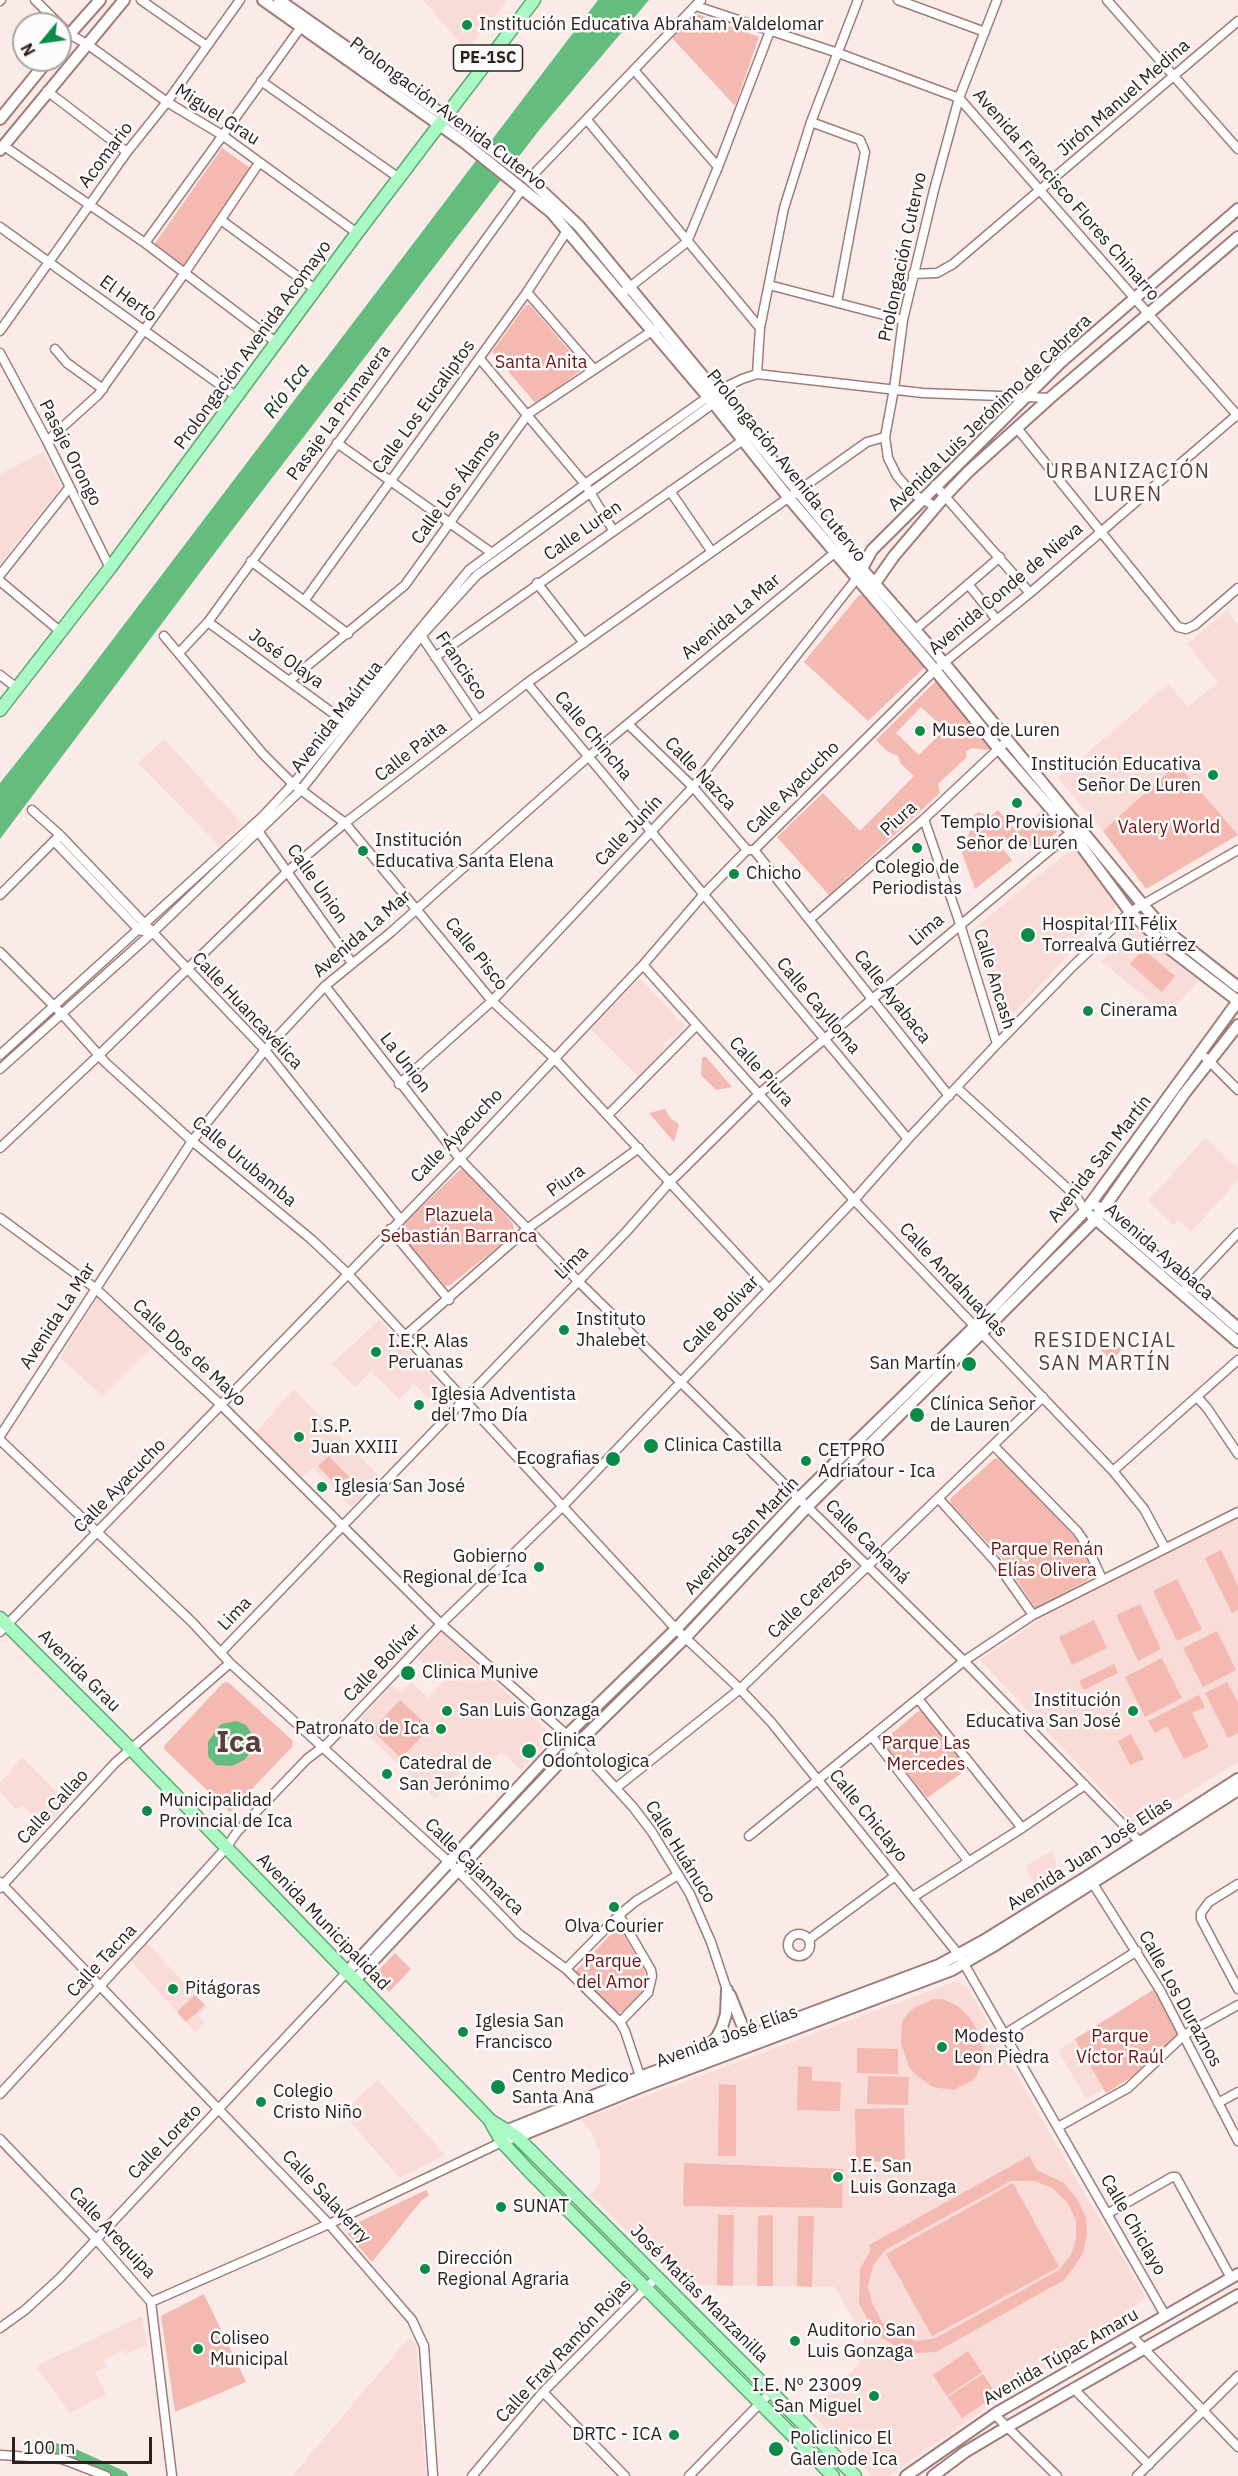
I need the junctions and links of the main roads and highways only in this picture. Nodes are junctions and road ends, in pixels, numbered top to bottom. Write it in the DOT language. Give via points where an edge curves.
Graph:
graph roads {
  1 [pos="534,0"];
  2 [pos="0,710"];
  3 [pos="2,1625"];
  4 [pos="132,1750"];
  5 [pos="489,2119"];
  6 [pos="513,2134"];
  7 [pos="502,2142"];
  8 [pos="833,2476"];
  9 [pos="855,2476"];
  1 -- 2 [label="main road, Prolongación Avenida Acomayo / PE-1SC"];
  3 -- 4 [label="main road, Avenida Grau"];
  4 -- 5 [label="main road, Avenida Municipalidad"];
  5 -- 6 [label="main road, Avenida Municipalidad"];
  5 -- 7 [label="main road, Avenida Municipalidad"];
  6 -- 9 [label="main road, José Matías Manzanilla"];
  7 -- 8 [label="main road, José Matías Manzanilla"];
}
